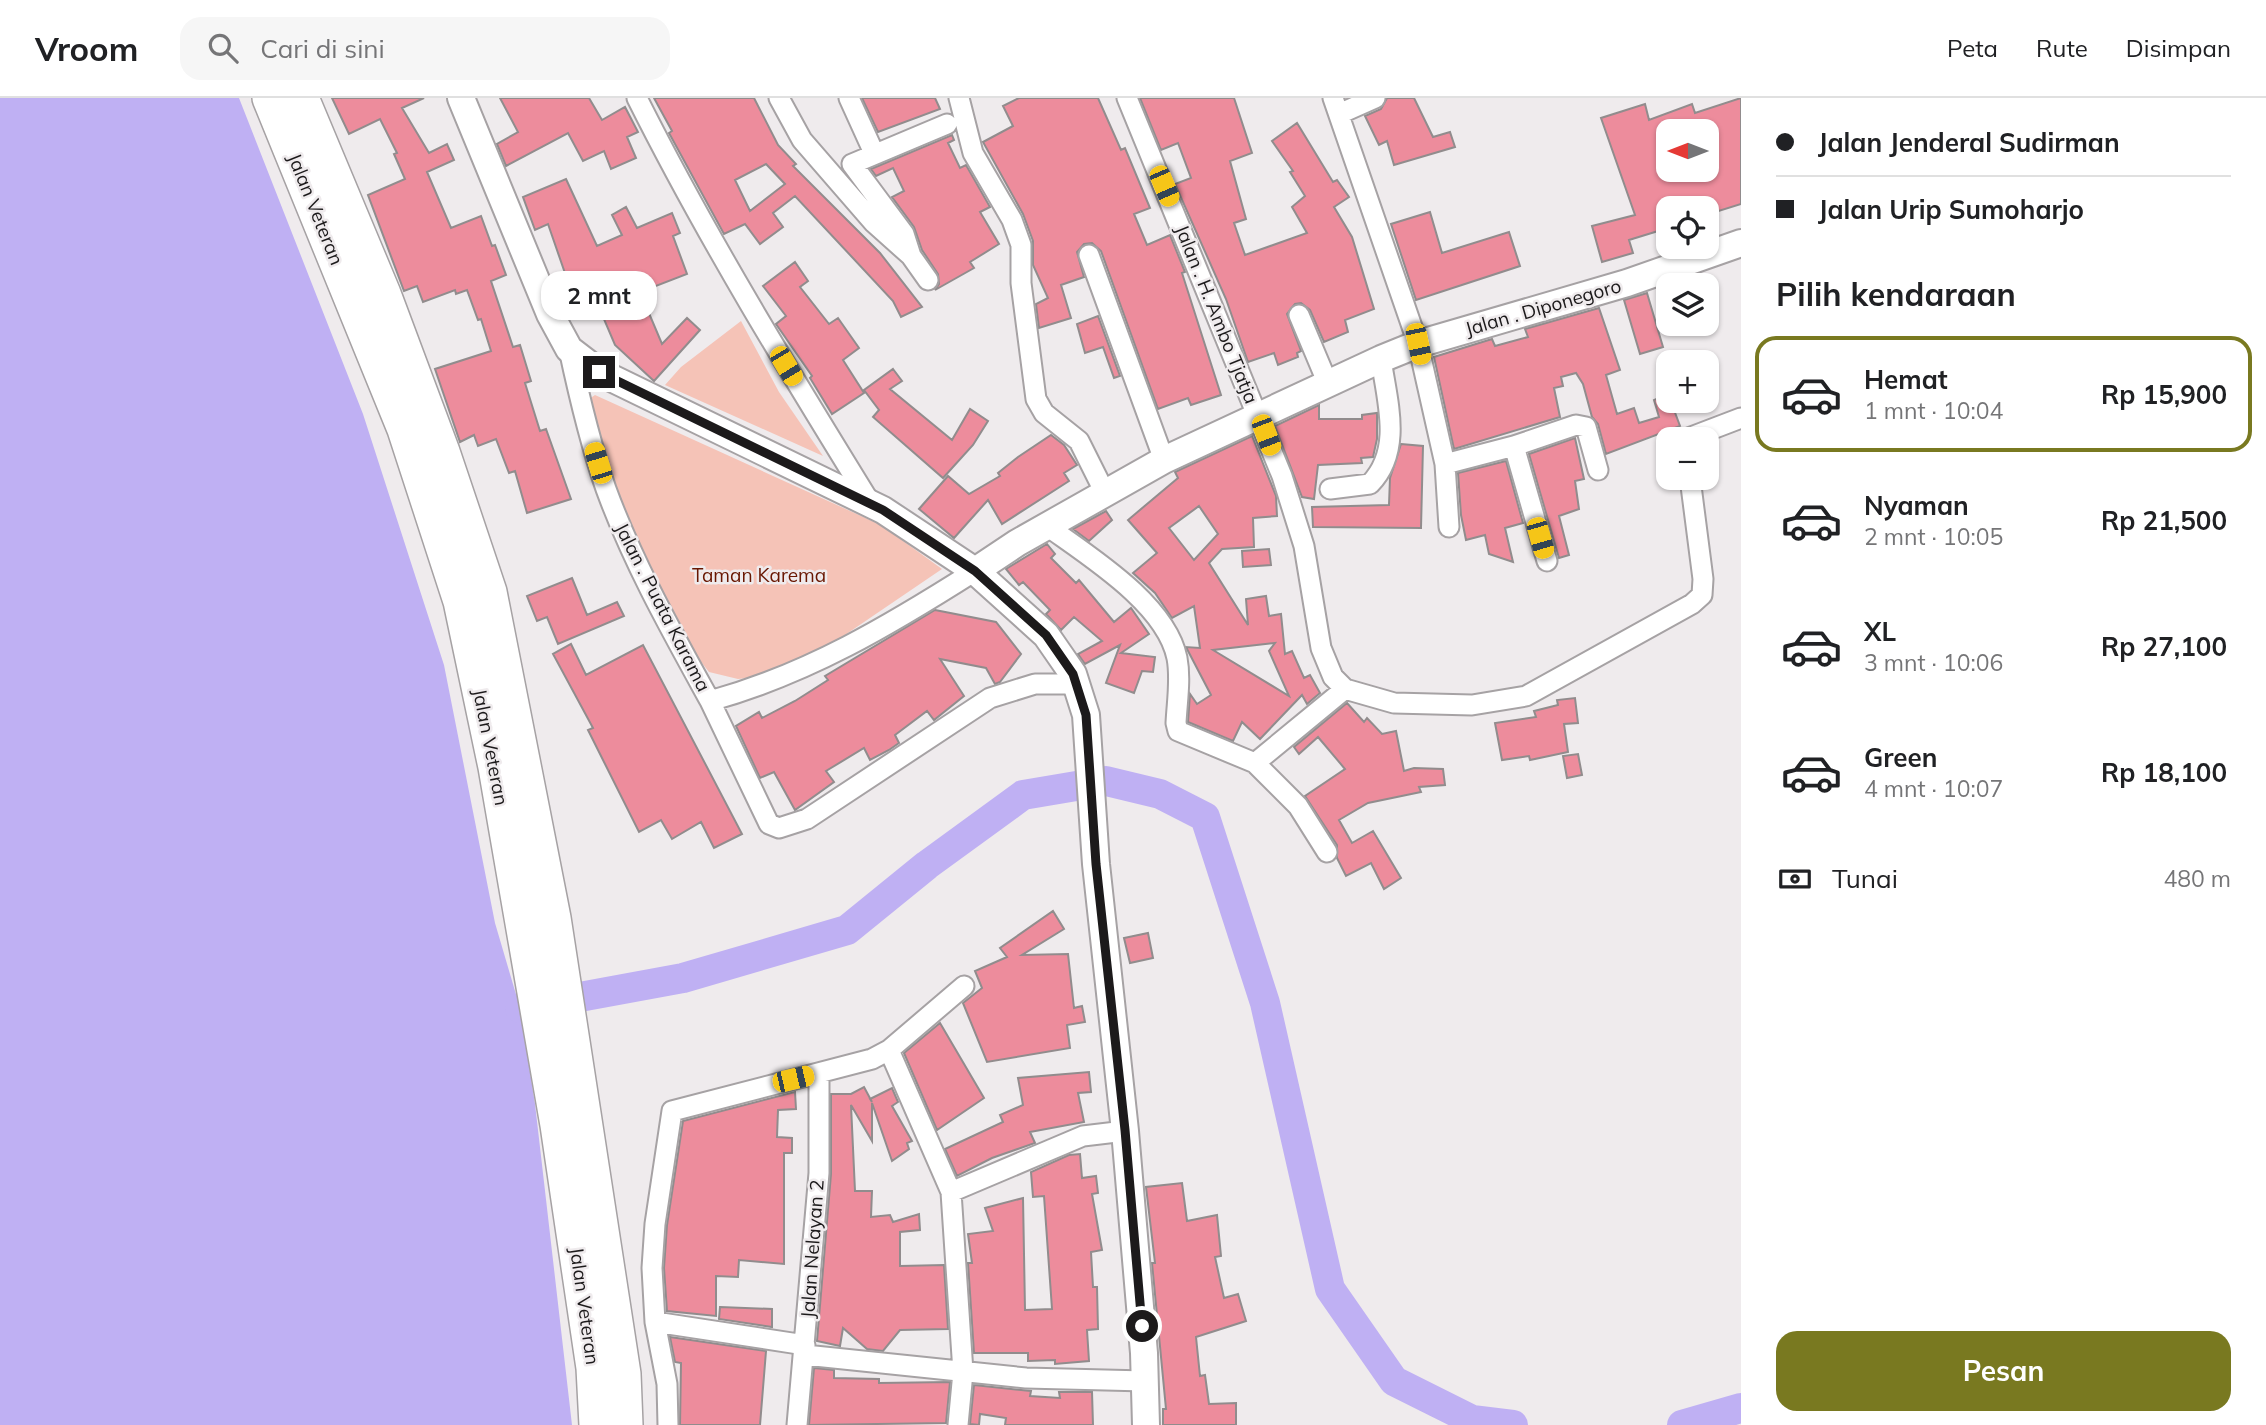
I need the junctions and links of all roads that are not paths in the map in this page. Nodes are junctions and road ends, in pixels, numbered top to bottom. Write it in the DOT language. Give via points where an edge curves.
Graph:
graph roads {
  1 [pos="271,98"];
  2 [pos="301,98"];
  3 [pos="461,98"];
  4 [pos="637,98"];
  5 [pos="779,98"];
  6 [pos="849,98"];
  7 [pos="959,98"];
  8 [pos="1127,98"];
  9 [pos="1375,98"];
  10 [pos="1336,106"];
  11 [pos="947,124"];
  12 [pos="874,152"];
  13 [pos="852,164"];
  14 [pos="836,177"];
  15 [pos="1741,243"];
  16 [pos="1089,255"];
  17 [pos="911,256"];
  18 [pos="928,280"];
  19 [pos="1299,315"];
  20 [pos="1418,344"];
  21 [pos="569,349"];
  22 [pos="1381,359"];
  23 [pos="1328,384"];
  24 [pos="1258,414"];
  25 [pos="1741,418"];
  26 [pos="1717,427"];
  27 [pos="1514,446"];
  28 [pos="1164,460"];
  29 [pos="1445,464"];
  30 [pos="1598,470"];
  31 [pos="1330,489"];
  32 [pos="1692,490"];
  33 [pos="1105,493"];
  34 [pos="871,504"];
  35 [pos="1047,526"];
  36 [pos="1449,527"];
  37 [pos="1547,561"];
  38 [pos="975,571"];
  39 [pos="1077,684"];
  40 [pos="1345,689"];
  41 [pos="710,701"];
  42 [pos="1255,763"];
  43 [pos="1326,852"];
  44 [pos="538,920"];
  45 [pos="964,986"];
  46 [pos="889,1050"];
  47 [pos="819,1073"];
  48 [pos="570,1122"];
  49 [pos="1125,1130"];
  50 [pos="951,1192"];
  51 [pos="655,1322"];
  52 [pos="805,1350"];
  53 [pos="963,1373"];
  54 [pos="1145,1381"];
  55 [pos="597,1425"];
  56 [pos="625,1425"];
  57 [pos="668,1425"];
  58 [pos="797,1425"];
  59 [pos="958,1425"];
  60 [pos="1146,1425"];
  1 -- 44 [label="highway, Jalan Veteran" via="405,429 461,601 496,767"];
  2 -- 44 [label="highway, Jalan Veteran" via="383,294 489,592"];
  3 -- 21 [label="main road" via="550,314"];
  4 -- 34 [label="street" via="786,366"];
  5 -- 14 [label="street" via="802,140"];
  6 -- 12 [label="street"];
  7 -- 33 [label="street" via="973,153 1012,220 1021,245 1021,283 1036,399 1044,413 1079,441"];
  8 -- 24 [label="street, Jalan . H. Ambo Tjatja"];
  9 -- 10 [label="street"];
  10 -- 20 [label="street"];
  11 -- 12 [label="street"];
  12 -- 13 [label="street"];
  13 -- 14 [label="street"];
  13 -- 17 [label="street" via="904,234"];
  14 -- 17 [label="street" via="893,243"];
  15 -- 20 [label="main road, Jalan . Diponegoro" via="1627,283"];
  16 -- 28 [label="street"];
  17 -- 18 [label="street"];
  19 -- 23 [label="street"];
  20 -- 22 [label="main road, Jalan . Diponegoro"];
  20 -- 29 [label="street"];
  21 -- 34 [label="main road" via="599,372"];
  21 -- 41 [label="street, Jalan . Puata Karama" via="582,413 610,499"];
  22 -- 23 [label="main road, Jalan . Diponegoro"];
  22 -- 31 [label="street" via="1390,417 1388,460 1370,484"];
  23 -- 24 [label="main road, Jalan . Diponegoro"];
  24 -- 28 [label="main road, Jalan . Diponegoro"];
  24 -- 40 [label="street, Jalan . H. Ambo Tjatja" via="1304,546 1326,663"];
  25 -- 26 [label="street"];
  27 -- 29 [label="street"];
  27 -- 30 [label="street" via="1583,425 1590,433"];
  27 -- 37 [label="street"];
  28 -- 33 [label="main road, Jalan . Diponegoro"];
  29 -- 36 [label="street"];
  32 -- 40 [label="street" via="1703,579 1702,595 1692,604 1526,696 1472,705 1394,703"];
  33 -- 35 [label="main road, Jalan . Diponegoro"];
  34 -- 38 [label="main road"];
  35 -- 38 [label="main road, Jalan . Diponegoro"];
  35 -- 42 [label="street" via="1108,572 1161,621 1178,661 1178,731"];
  38 -- 39 [label="main road" via="1046,635"];
  38 -- 41 [label="street, Jalan . Puata Karama" via="918,608 807,668"];
  39 -- 41 [label="street" via="1035,684 990,698 807,820 779,828 769,824"];
  39 -- 49 [label="main road" via="1086,715 1096,864"];
  40 -- 42 [label="street"];
  42 -- 43 [label="street" via="1298,806"];
  44 -- 48 [label="highway, Jalan Veteran"];
  45 -- 46 [label="street"];
  46 -- 47 [label="street"];
  46 -- 50 [label="street"];
  47 -- 51 [label="street" via="672,1111 655,1224"];
  47 -- 52 [label="street, Jalan Nelayan 2" via="819,1173"];
  48 -- 55 [label="highway, Jalan Veteran"];
  48 -- 56 [label="highway, Jalan Veteran" via="623,1374"];
  49 -- 50 [label="street" via="1083,1136"];
  49 -- 54 [label="main road"];
  50 -- 53 [label="street"];
  51 -- 52 [label="street"];
  51 -- 57 [label="street" via="667,1384"];
  52 -- 53 [label="street"];
  52 -- 58 [label="street, Jalan Nelayan 2"];
  53 -- 54 [label="street"];
  53 -- 59 [label="street"];
  54 -- 60 [label="main road"];
}
